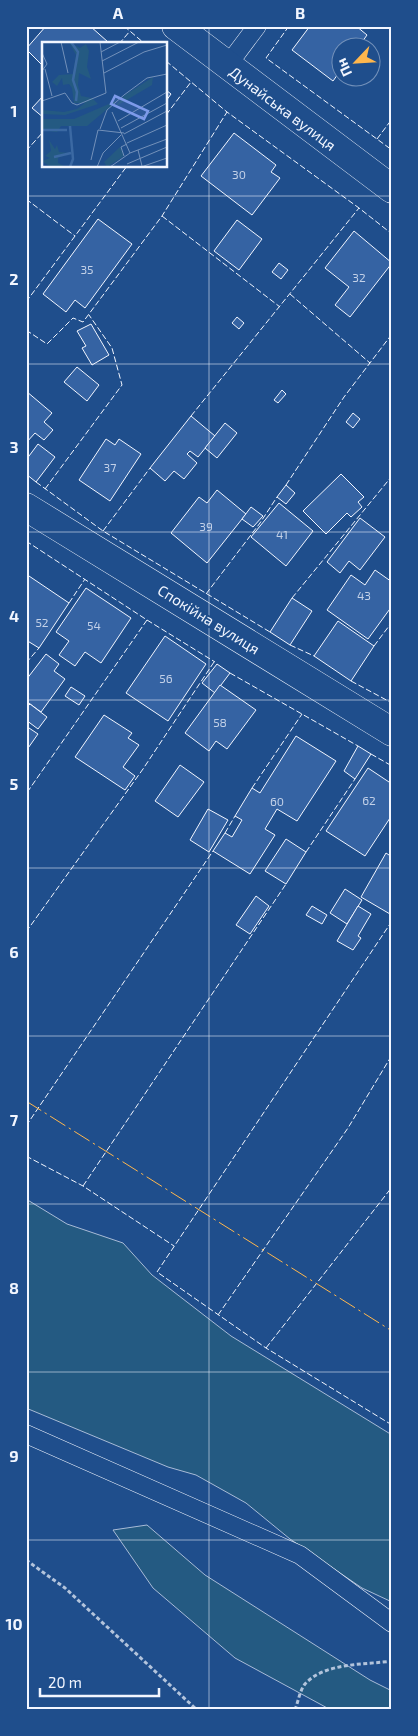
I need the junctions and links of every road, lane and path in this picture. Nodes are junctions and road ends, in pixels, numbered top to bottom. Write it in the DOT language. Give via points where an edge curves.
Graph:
graph roads {
  1 [pos="176,26"];
  2 [pos="257,26"];
  3 [pos="227,66"];
  4 [pos="392,189"];
  5 [pos="26,507"];
  6 [pos="392,732"];
  7 [pos="26,1434"];
  8 [pos="26,1560"];
  9 [pos="392,1623"];
  10 [pos="392,1661"];
  11 [pos="198,1710"];
  12 [pos="295,1710"];
  1 -- 3 [label="street, Дунайська вулиця"];
  2 -- 3 [label="lane"];
  3 -- 4 [label="street, Дунайська вулиця"];
  5 -- 6 [label="street, Спокійна вулиця"];
  7 -- 9 [label="lane" via="300,1555"];
  8 -- 11 [label="path" via="65,1588"];
  10 -- 12 [label="path" via="333,1668 319,1674 304,1685"];
}
